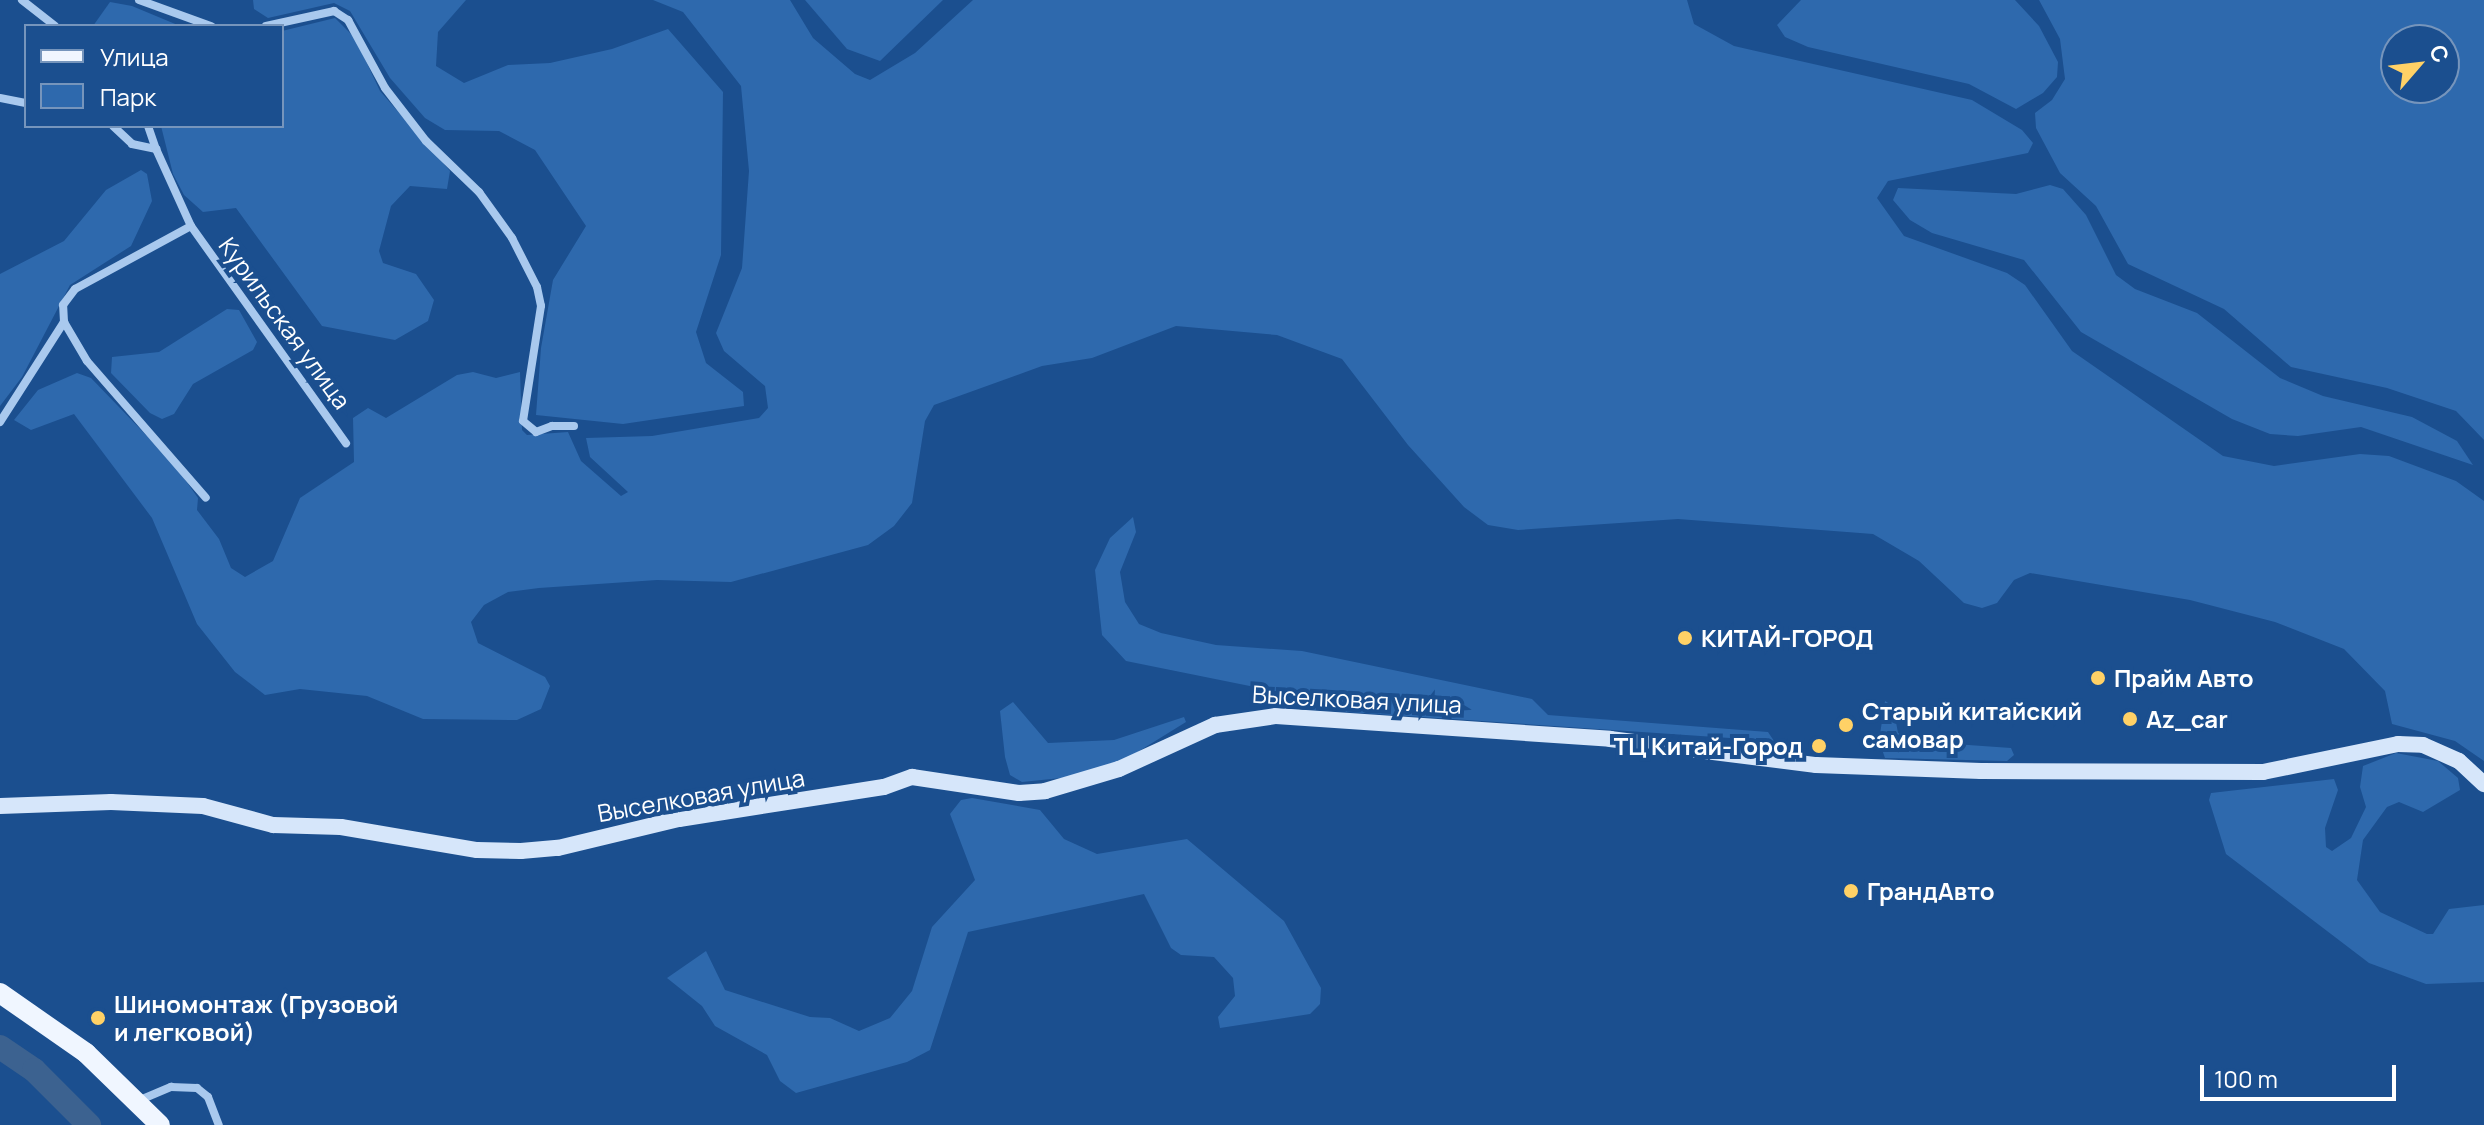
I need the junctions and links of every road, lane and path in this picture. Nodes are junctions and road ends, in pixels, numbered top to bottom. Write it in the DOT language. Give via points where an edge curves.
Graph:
graph roads {
  1 [pos="22,0"];
  2 [pos="139,0"];
  3 [pos="52,24"];
  4 [pos="205,24"];
  5 [pos="275,24"];
  6 [pos="0,98"];
  7 [pos="24,103"];
  8 [pos="115,128"];
  9 [pos="149,128"];
  10 [pos="156,149"];
  11 [pos="191,226"];
  12 [pos="64,322"];
  13 [pos="0,422"];
  14 [pos="574,426"];
  15 [pos="346,443"];
  16 [pos="206,498"];
  17 [pos="2484,784"];
  18 [pos="0,806"];
  19 [pos="0,993"];
  20 [pos="140,1100"];
  21 [pos="160,1125"];
  22 [pos="219,1125"];
  1 -- 3 [label="street"];
  2 -- 4 [label="street"];
  5 -- 14 [label="street" via="334,11 348,20 385,88 426,141 479,192 512,238 541,306 523,421 528,430"];
  6 -- 7 [label="street"];
  8 -- 10 [label="street" via="132,144"];
  9 -- 10 [label="street, Курильская улица"];
  10 -- 11 [label="street, Курильская улица"];
  11 -- 12 [label="street" via="75,289 63,305"];
  11 -- 15 [label="street, Курильская улица"];
  12 -- 13 [label="street"];
  12 -- 16 [label="street" via="87,361"];
  17 -- 18 [label="street, Выселковая улица" via="2459,761 2423,745 2398,744 2263,772 1981,771 1816,765 1610,739 1276,716 1215,725 1119,769 1045,791 1019,793 912,777 884,787 679,819 533,850 477,850 341,827 273,825 203,806"];
  19 -- 20 [label="main road" via="86,1053"];
  20 -- 21 [label="main road"];
  20 -- 22 [label="street" via="171,1087 197,1088 208,1097"];
}
